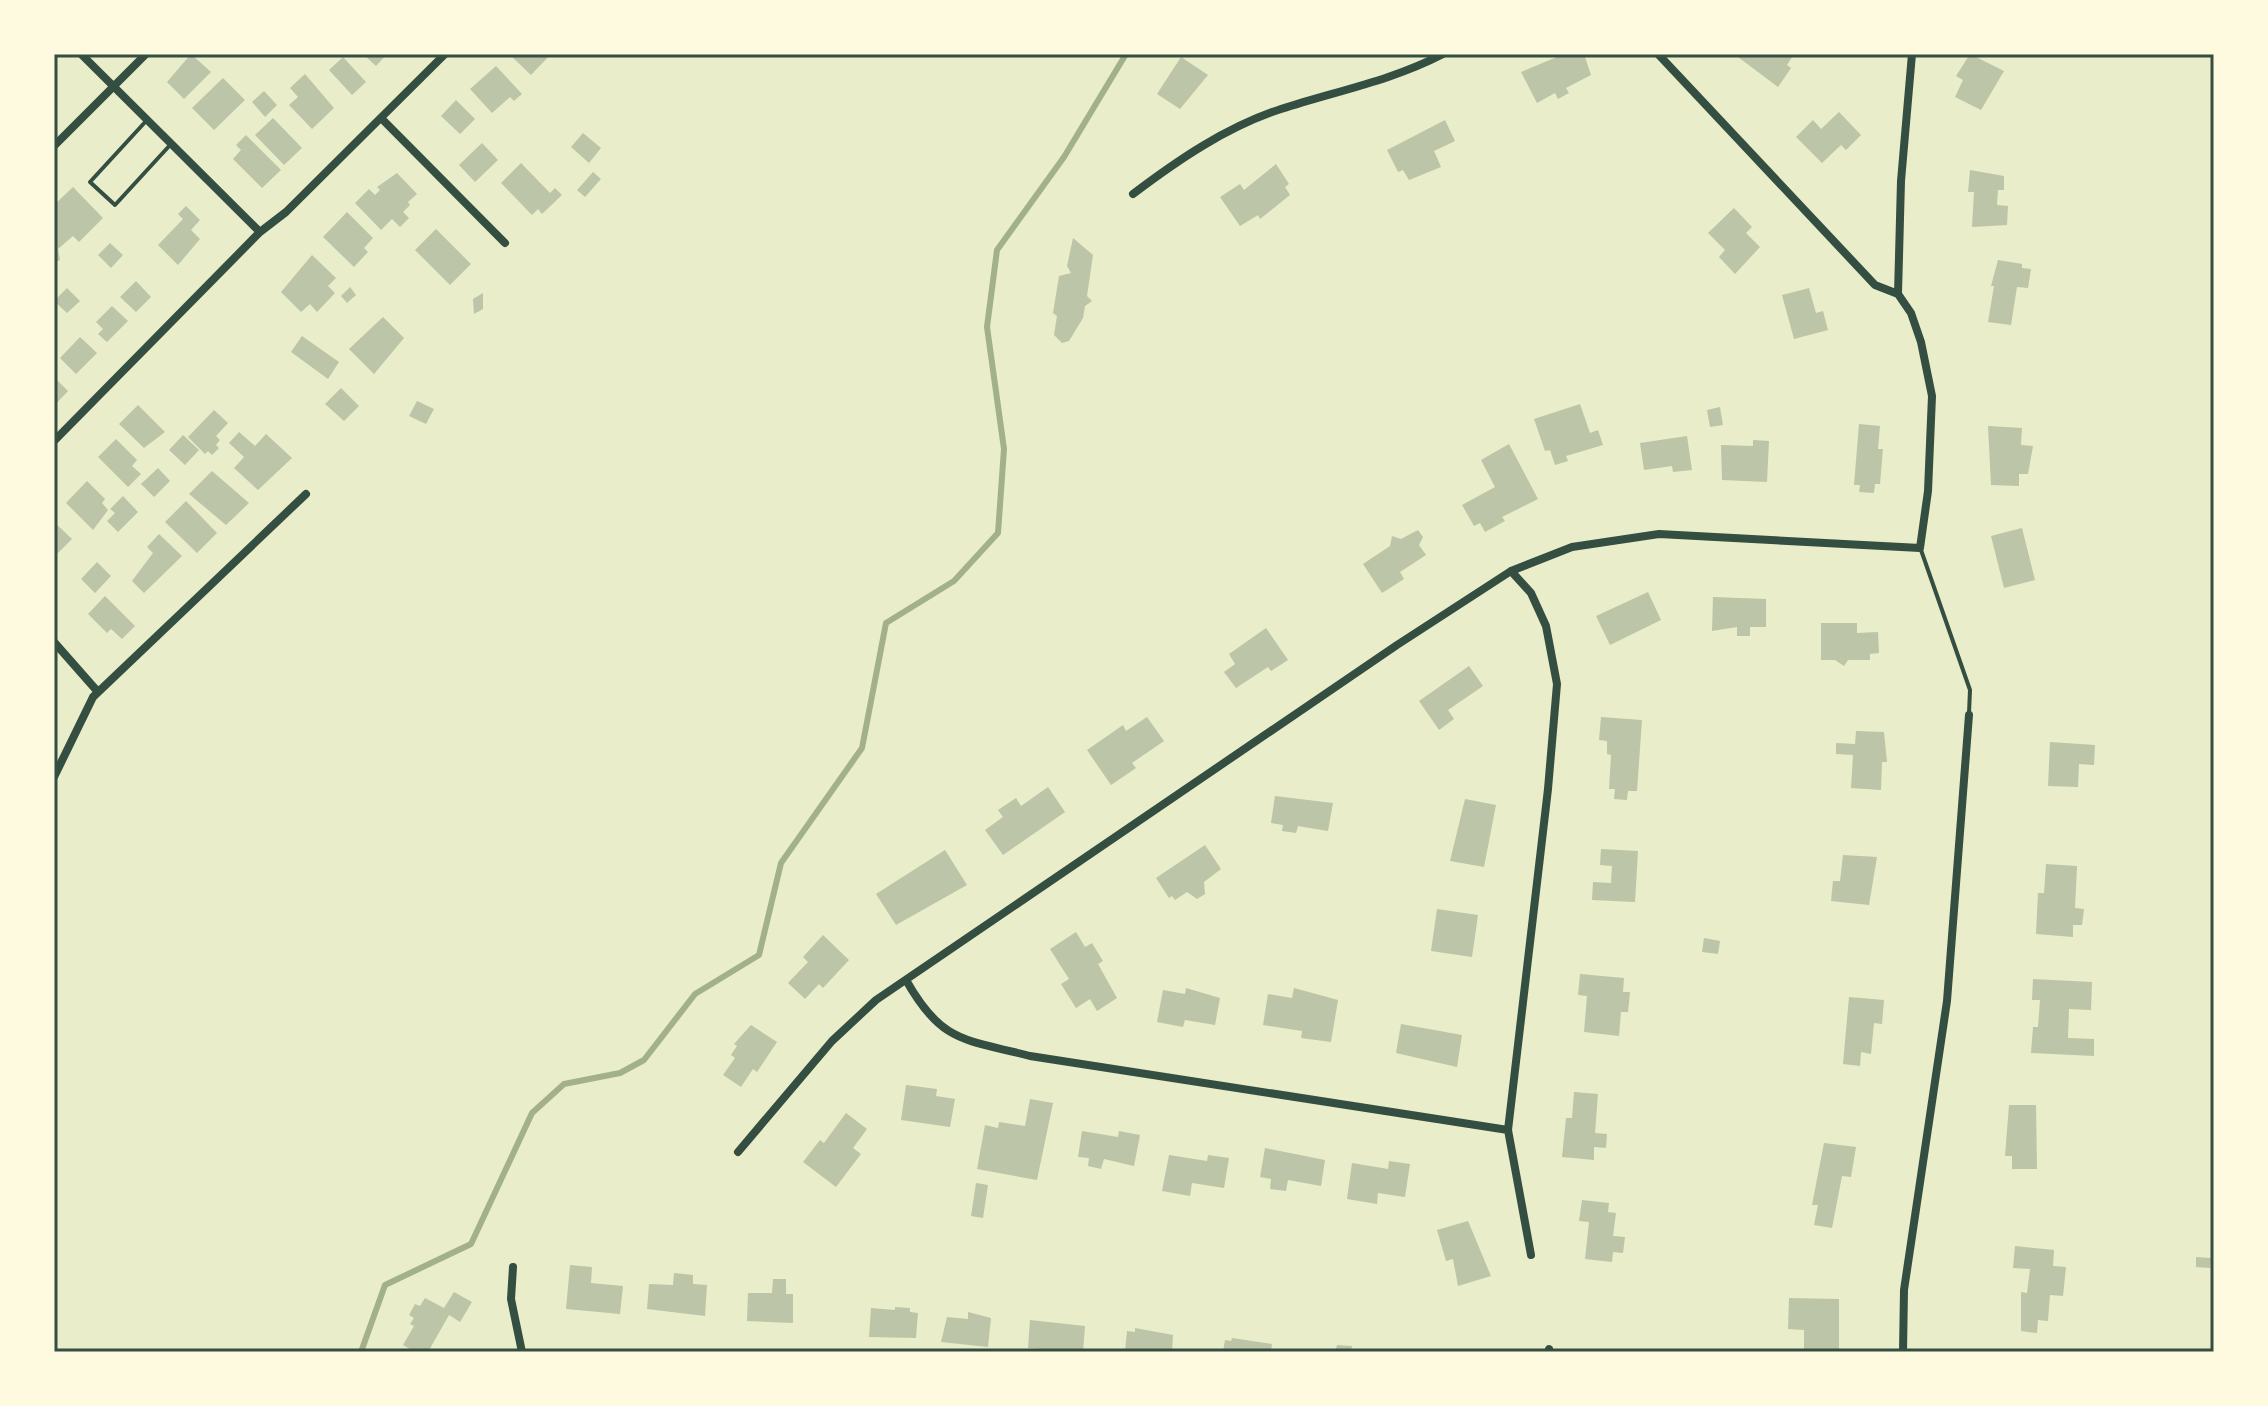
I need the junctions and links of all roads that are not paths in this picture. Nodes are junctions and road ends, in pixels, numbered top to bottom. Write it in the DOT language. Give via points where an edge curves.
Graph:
graph roads {
  1 [pos="81,54"];
  2 [pos="146,54"];
  3 [pos="445,54"];
  4 [pos="1443,54"];
  5 [pos="1658,54"];
  6 [pos="1912,54"];
  7 [pos="114,87"];
  8 [pos="381,118"];
  9 [pos="147,120"];
  10 [pos="171,144"];
  11 [pos="54,146"];
  12 [pos="1133,194"];
  13 [pos="260,232"];
  14 [pos="505,243"];
  15 [pos="1898,294"];
  16 [pos="54,441"];
  17 [pos="306,494"];
  18 [pos="1920,548"];
  19 [pos="1511,571"];
  20 [pos="55,647"];
  21 [pos="98,692"];
  22 [pos="1969,715"];
  23 [pos="54,777"];
  24 [pos="906,980"];
  25 [pos="1508,1130"];
  26 [pos="738,1152"];
  27 [pos="1531,1255"];
  28 [pos="513,1267"];
  29 [pos="522,1352"];
  30 [pos="1903,1352"];
  1 -- 7 [label="street"];
  2 -- 7 [label="street"];
  3 -- 8 [label="street"];
  4 -- 12 [label="street" via="1388,79 1279,109 1221,134"];
  5 -- 15 [label="street" via="1875,285"];
  6 -- 15 [label="street"];
  7 -- 9 [label="street"];
  7 -- 11 [label="street"];
  8 -- 13 [label="street"];
  8 -- 14 [label="street"];
  9 -- 10 [label="street"];
  9 -- 10 [label="lane" via="90,182 115,205"];
  10 -- 13 [label="street"];
  13 -- 16 [label="street"];
  15 -- 18 [label="street" via="1921,342 1932,396"];
  17 -- 21 [label="street"];
  18 -- 19 [label="street" via="1659,534 1572,547"];
  18 -- 22 [label="lane" via="1970,690"];
  19 -- 24 [label="street"];
  19 -- 25 [label="street" via="1531,593 1546,626 1557,684"];
  20 -- 21 [label="street"];
  21 -- 23 [label="street"];
  22 -- 30 [label="street" via="1947,1001 1904,1290"];
  24 -- 25 [label="street" via="940,1029 1030,1056"];
  24 -- 26 [label="street" via="832,1041"];
  25 -- 27 [label="street"];
  28 -- 29 [label="street" via="511,1299"];
}
